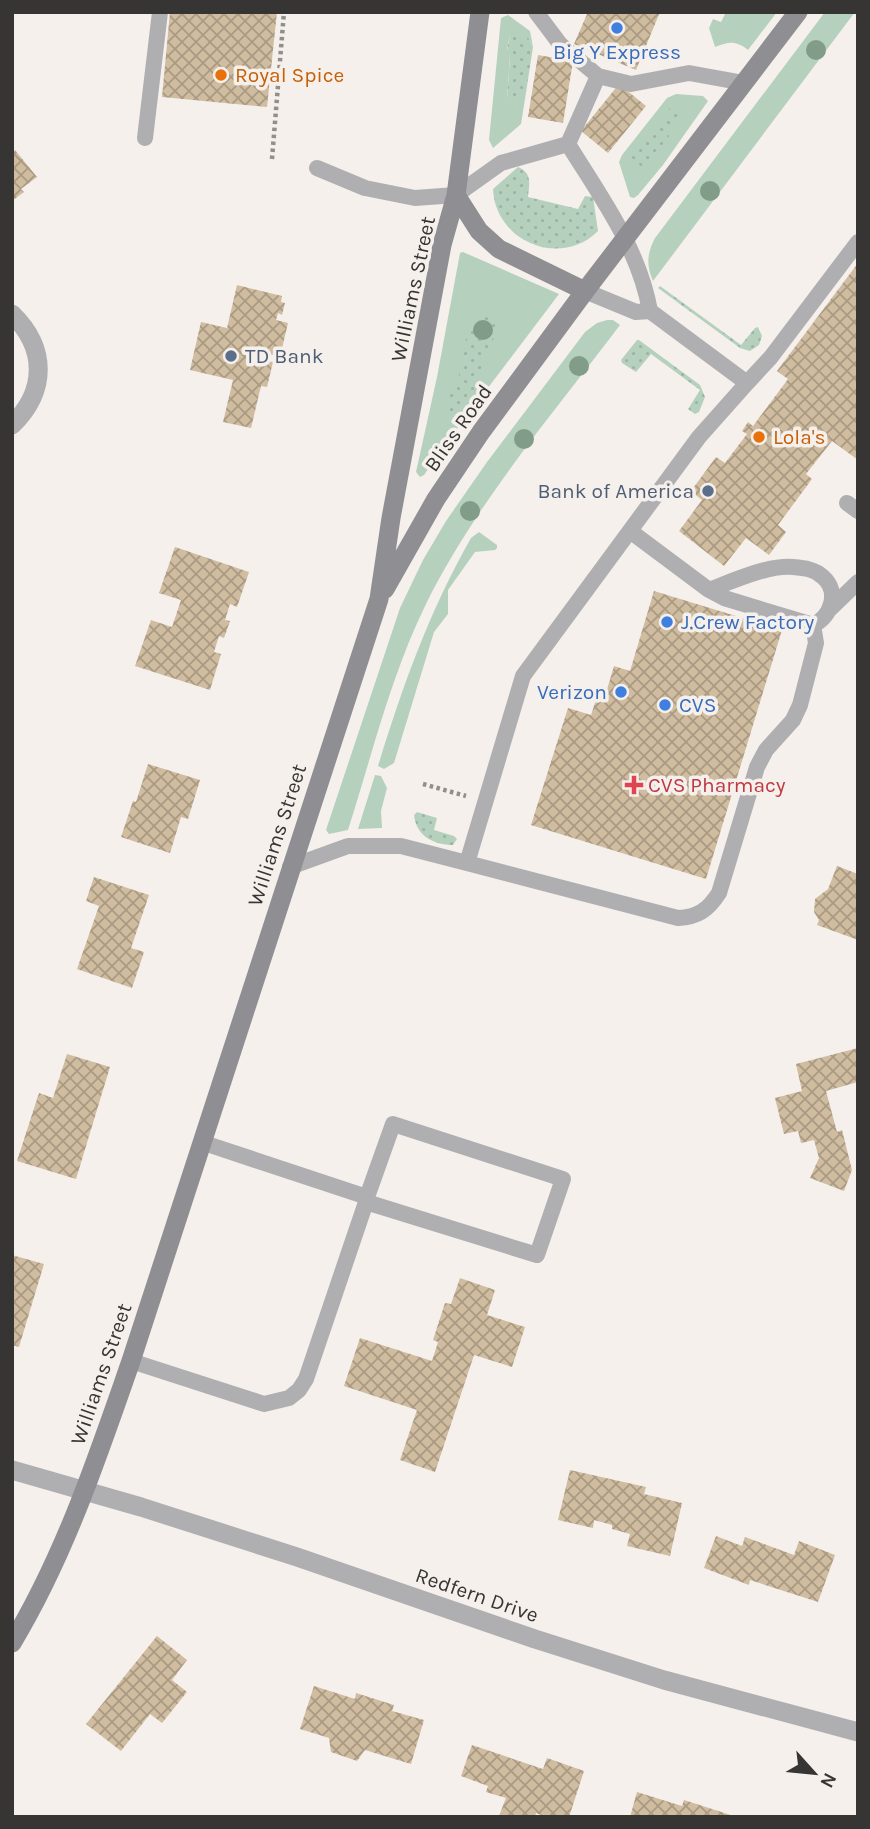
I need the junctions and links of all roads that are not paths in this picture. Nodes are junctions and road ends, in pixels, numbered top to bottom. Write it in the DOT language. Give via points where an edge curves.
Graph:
graph roads {
  1 [pos="160,12"];
  2 [pos="480,12"];
  3 [pos="536,12"];
  4 [pos="798,12"];
  5 [pos="598,76"];
  6 [pos="744,83"];
  7 [pos="145,138"];
  8 [pos="568,144"];
  9 [pos="317,168"];
  10 [pos="456,195"];
  11 [pos="626,238"];
  12 [pos="858,242"];
  13 [pos="585,291"];
  14 [pos="650,310"];
  15 [pos="12,314"];
  16 [pos="747,383"];
  17 [pos="12,425"];
  18 [pos="631,531"];
  19 [pos="858,582"];
  20 [pos="709,590"];
  21 [pos="379,599"];
  22 [pos="830,609"];
  23 [pos="813,625"];
  24 [pos="467,863"];
  25 [pos="290,867"];
  26 [pos="201,1142"];
  27 [pos="366,1199"];
  28 [pos="131,1362"];
  29 [pos="12,1470"];
  30 [pos="84,1492"];
  31 [pos="12,1643"];
  32 [pos="858,1732"];
  1 -- 7 [label="lane"];
  2 -- 10 [label="main road, Williams Street"];
  3 -- 5 [label="lane" via="559,44"];
  4 -- 6 [label="main road, Bliss Road"];
  5 -- 6 [label="lane" via="631,84 689,74"];
  5 -- 8 [label="lane"];
  6 -- 11 [label="main road, Bliss Road"];
  8 -- 10 [label="lane" via="502,163"];
  8 -- 11 [label="lane"];
  9 -- 10 [label="lane" via="365,188 415,198"];
  10 -- 13 [label="main road" via="479,231 499,249"];
  10 -- 21 [label="main road, Williams Street" via="440,257"];
  11 -- 13 [label="main road, Bliss Road"];
  11 -- 14 [label="lane"];
  12 -- 16 [label="lane"];
  13 -- 14 [label="lane" via="636,312"];
  13 -- 21 [label="main road, Bliss Road" via="481,432"];
  14 -- 16 [label="lane"];
  15 -- 17 [label="street" via="29,334 38,361 33,398"];
  16 -- 18 [label="lane" via="699,436"];
  18 -- 20 [label="lane"];
  18 -- 24 [label="lane" via="523,676"];
  19 -- 22 [label="lane"];
  20 -- 22 [label="lane" via="745,576 788,567 808,568 824,577 833,594"];
  20 -- 23 [label="lane"];
  21 -- 25 [label="main road, Williams Street"];
  22 -- 23 [label="lane"];
  23 -- 24 [label="lane" via="816,642 800,705 757,766 719,893 708,908 678,918"];
  24 -- 25 [label="lane" via="401,846 348,846"];
  25 -- 26 [label="main road, Williams Street"];
  26 -- 27 [label="lane"];
  26 -- 28 [label="main road, Williams Street"];
  27 -- 27 [label="lane" via="537,1255 563,1179 393,1124"];
  27 -- 28 [label="lane" via="306,1379 289,1398 264,1404"];
  28 -- 30 [label="main road, Williams Street"];
  29 -- 30 [label="street, Redfern Drive"];
  30 -- 31 [label="main road, Williams Street" via="60,1552"];
  30 -- 32 [label="street, Redfern Drive" via="297,1557 651,1676"];
}
